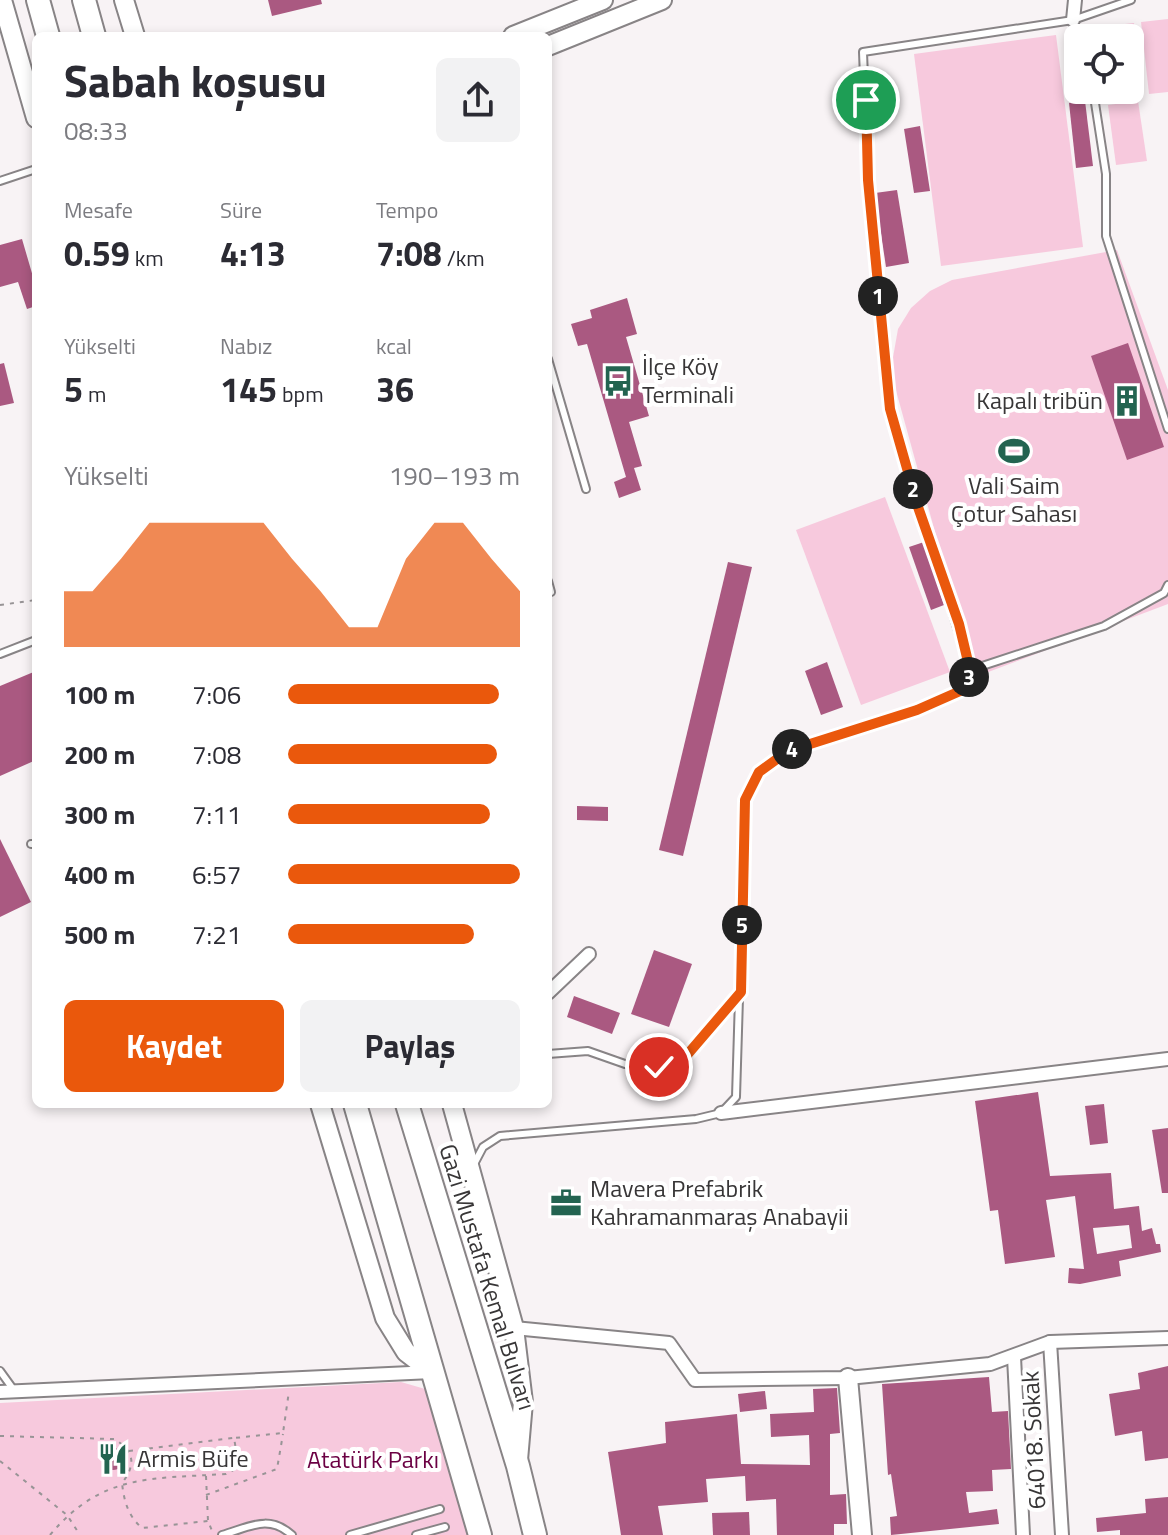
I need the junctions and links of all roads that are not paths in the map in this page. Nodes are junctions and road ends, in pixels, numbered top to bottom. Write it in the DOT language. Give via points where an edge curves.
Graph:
graph roads {
  1 [pos="2,0"];
  2 [pos="38,0"];
  3 [pos="84,0"];
  4 [pos="124,0"];
  5 [pos="603,0"];
  6 [pos="662,0"];
  7 [pos="1075,0"];
  8 [pos="1131,0"];
  9 [pos="1073,20"];
  10 [pos="1074,24"];
  11 [pos="47,32"];
  12 [pos="93,32"];
  13 [pos="134,32"];
  14 [pos="523,32"];
  15 [pos="6,33"];
  16 [pos="552,44"];
  17 [pos="1095,104"];
  18 [pos="32,107"];
  19 [pos="32,170"];
  20 [pos="0,181"];
  21 [pos="552,373"];
  22 [pos="1168,429"];
  23 [pos="586,489"];
  24 [pos="1168,585"];
  25 [pos="32,642"];
  26 [pos="0,654"];
  27 [pos="970,670"];
  28 [pos="589,954"];
  29 [pos="552,989"];
  30 [pos="741,992"];
  31 [pos="552,1054"];
  32 [pos="1168,1059"];
  33 [pos="321,1108"];
  34 [pos="356,1108"];
  35 [pos="408,1108"];
  36 [pos="453,1108"];
  37 [pos="721,1113"];
  38 [pos="472,1167"];
  39 [pos="514,1328"];
  40 [pos="1168,1338"];
  41 [pos="1050,1342"];
  42 [pos="1014,1357"];
  43 [pos="0,1371"];
  44 [pos="432,1372"];
  45 [pos="848,1378"];
  46 [pos="0,1392"];
  47 [pos="15,1392"];
  48 [pos="518,1466"];
  49 [pos="440,1509"];
  50 [pos="445,1527"];
  51 [pos="222,1535"];
  52 [pos="292,1535"];
  53 [pos="350,1535"];
  54 [pos="416,1535"];
  55 [pos="480,1535"];
  56 [pos="535,1535"];
  57 [pos="862,1535"];
  58 [pos="1023,1535"];
  59 [pos="1062,1535"];
  1 -- 15 [label="street"];
  2 -- 11 [label="highway"];
  3 -- 12 [label="highway"];
  4 -- 13 [label="street"];
  5 -- 14 [label="street"];
  6 -- 16 [label="street"];
  7 -- 9 [label="street"];
  8 -- 9 [label="lane"];
  9 -- 10 [label="lane"];
  9 -- 27 [label="lane" via="863,52 868,180 890,409"];
  15 -- 18 [label="street"];
  17 -- 22 [label="lane" via="1106,174 1106,236"];
  19 -- 20 [label="lane"];
  21 -- 23 [label="lane"];
  24 -- 27 [label="lane" via="1164,593 1104,626"];
  25 -- 26 [label="lane"];
  27 -- 30 [label="lane" via="967,688 917,710 788,751 759,772 745,800"];
  28 -- 29 [label="street"];
  30 -- 31 [label="lane" via="687,1055 659,1067 625,1064 588,1051"];
  30 -- 37 [label="lane" via="736,1097"];
  32 -- 37 [label="street"];
  33 -- 44 [label="street" via="385,1318 406,1352"];
  34 -- 44 [label="highway"];
  35 -- 48 [label="highway, Gazi Mustafa Kemal Bulvarı"];
  36 -- 38 [label="street, Gazi Mustafa Kemal Bulvarı"];
  37 -- 38 [label="lane" via="500,1136 483,1147"];
  38 -- 39 [label="street, Gazi Mustafa Kemal Bulvarı"];
  39 -- 45 [label="street" via="669,1343 695,1380"];
  39 -- 48 [label="street, Gazi Mustafa Kemal Bulvarı" via="523,1402"];
  40 -- 41 [label="street"];
  41 -- 42 [label="street"];
  41 -- 59 [label="street, 64018. Sokak"];
  42 -- 45 [label="street"];
  42 -- 58 [label="street"];
  43 -- 47 [label="lane"];
  44 -- 47 [label="street"];
  44 -- 55 [label="highway"];
  45 -- 57 [label="street"];
  46 -- 47 [label="street"];
  48 -- 56 [label="highway, Gazi Mustafa Kemal Bulvarı"];
  49 -- 53 [label="lane"];
  50 -- 54 [label="lane"];
  51 -- 52 [label="lane" via="268,1521"];
}
